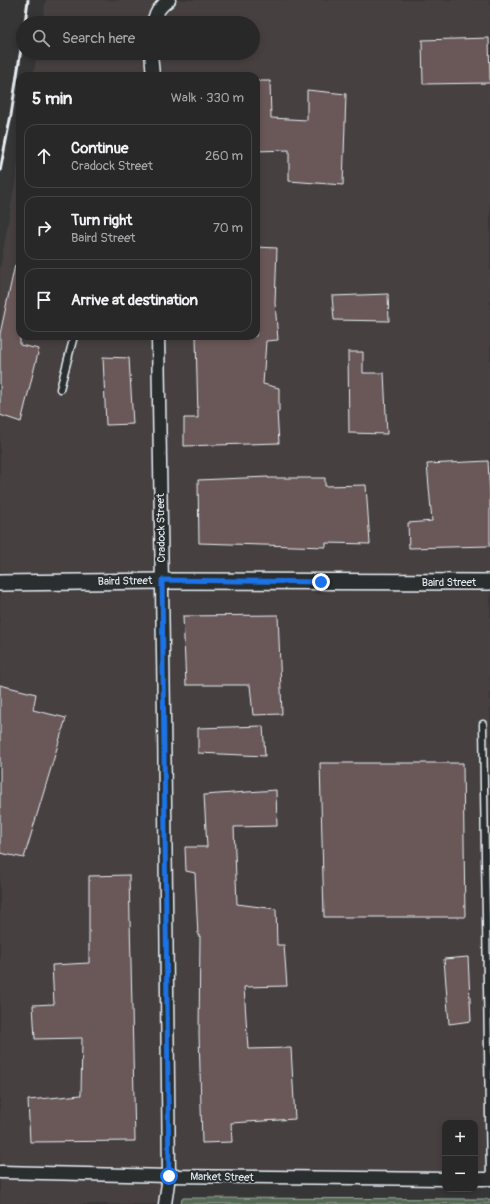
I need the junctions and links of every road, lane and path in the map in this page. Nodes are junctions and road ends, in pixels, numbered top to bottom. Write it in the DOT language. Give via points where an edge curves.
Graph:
graph roads {
  1 [pos="169,0"];
  2 [pos="155,16"];
  3 [pos="152,60"];
  4 [pos="153,72"];
  5 [pos="73,340"];
  6 [pos="158,340"];
  7 [pos="60,389"];
  8 [pos="162,580"];
  9 [pos="490,582"];
  10 [pos="0,583"];
  11 [pos="483,724"];
  12 [pos="0,1172"];
  13 [pos="169,1176"];
  14 [pos="442,1179"];
  15 [pos="478,1179"];
  16 [pos="490,1179"];
  17 [pos="165,1204"];
  1 -- 2 [label="street"];
  3 -- 4 [label="street"];
  5 -- 7 [label="lane"];
  6 -- 8 [label="street, Cradock Street"];
  8 -- 9 [label="street, Baird Street"];
  8 -- 10 [label="street, Baird Street"];
  8 -- 13 [label="street, Cradock Street"];
  11 -- 16 [label="lane"];
  12 -- 13 [label="street, Market Street"];
  13 -- 14 [label="street, Market Street"];
  13 -- 17 [label="street, Cradock Street"];
  15 -- 16 [label="street"];
}
